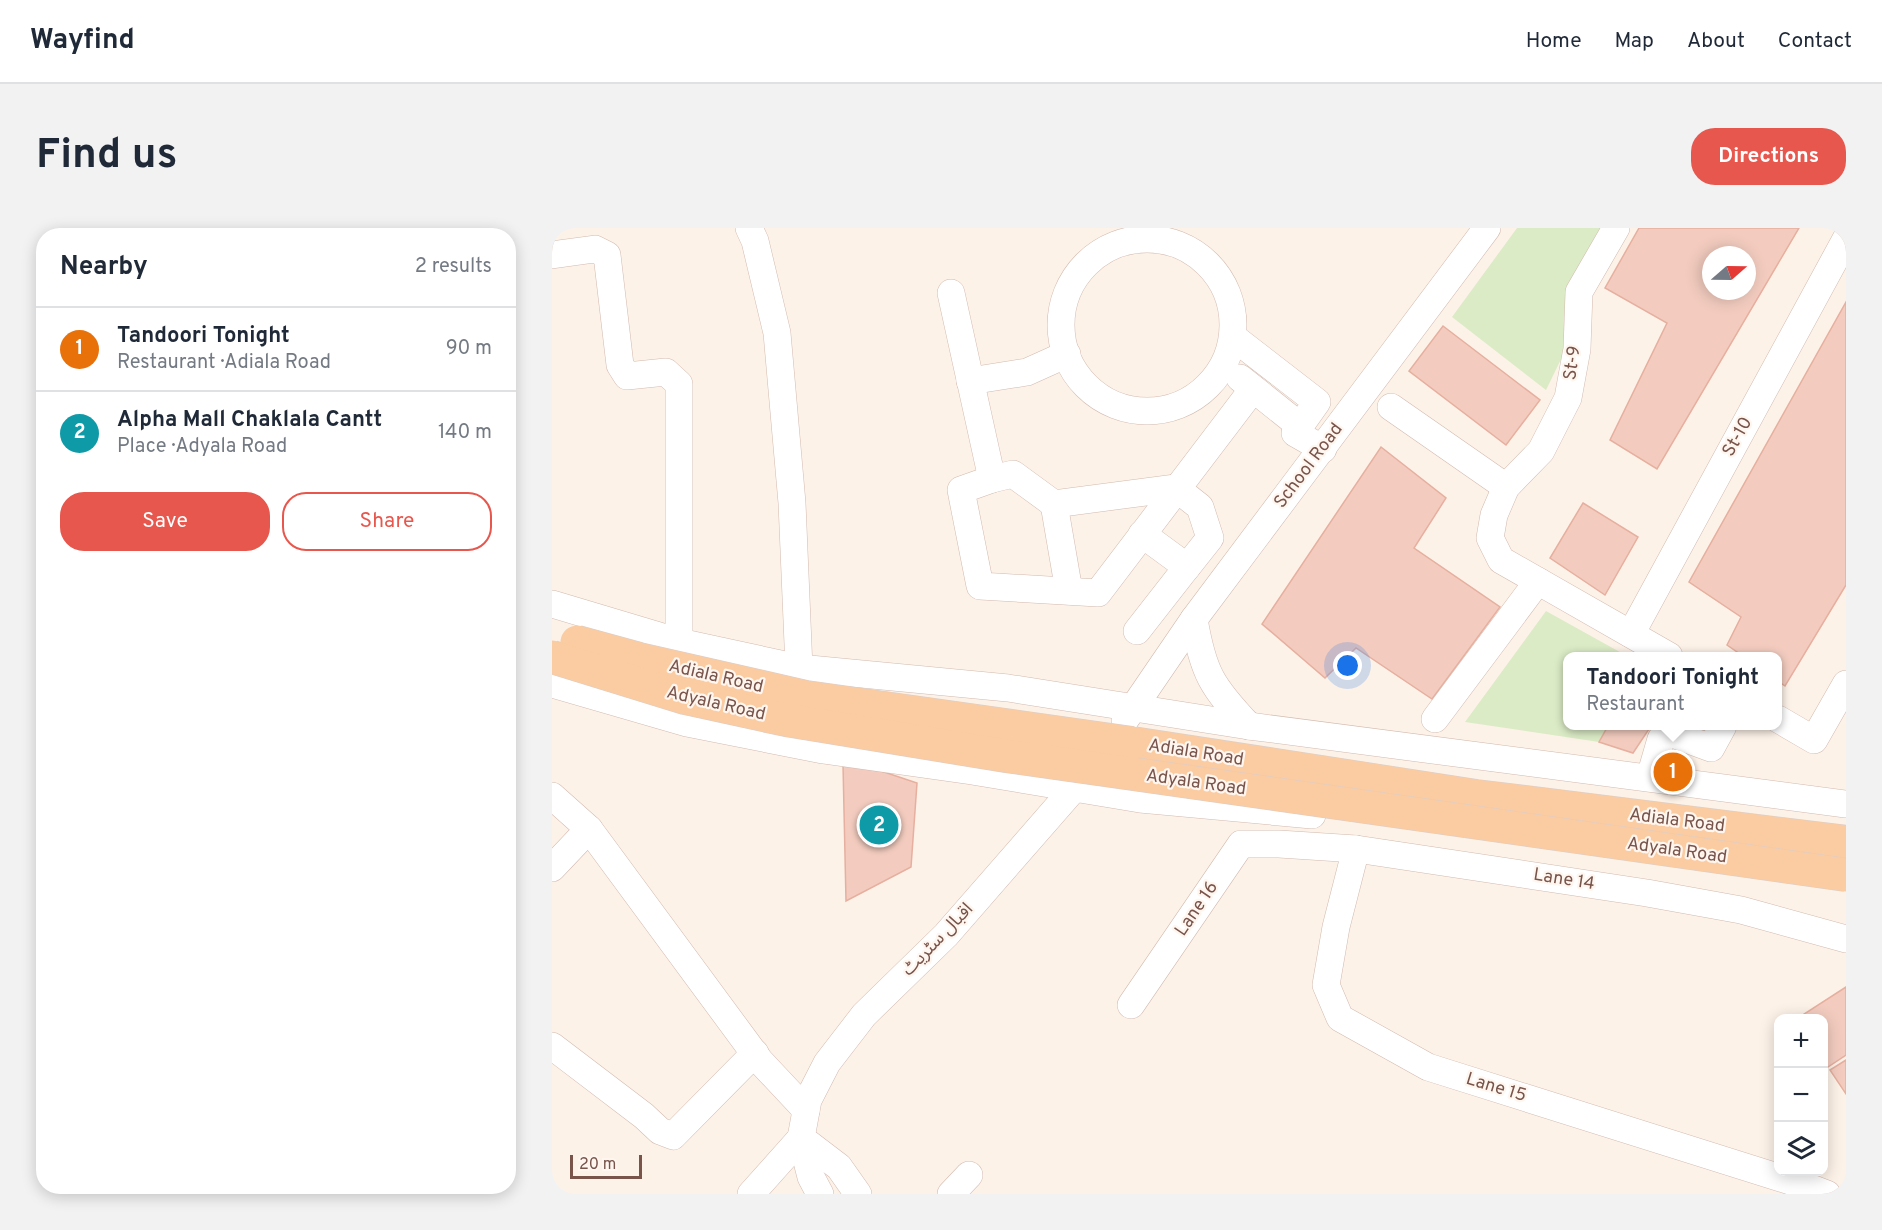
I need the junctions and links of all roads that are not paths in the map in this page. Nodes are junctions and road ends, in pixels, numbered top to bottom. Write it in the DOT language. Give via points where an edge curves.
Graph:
graph roads {
  1 [pos="748,228"];
  2 [pos="1487,228"];
  3 [pos="1616,228"];
  4 [pos="1846,239"];
  5 [pos="552,255"];
  6 [pos="951,293"];
  7 [pos="1233,337"];
  8 [pos="1067,354"];
  9 [pos="1224,366"];
  10 [pos="970,381"];
  11 [pos="1253,389"];
  12 [pos="1390,407"];
  13 [pos="1300,426"];
  14 [pos="1323,449"];
  15 [pos="992,479"];
  16 [pos="1506,487"];
  17 [pos="1176,488"];
  18 [pos="1054,504"];
  19 [pos="1142,534"];
  20 [pos="1187,567"];
  21 [pos="1538,581"];
  22 [pos="1069,591"];
  23 [pos="552,604"];
  24 [pos="1194,619"];
  25 [pos="1137,631"];
  26 [pos="1630,634"];
  27 [pos="552,635"];
  28 [pos="680,642"];
  29 [pos="1660,652"];
  30 [pos="552,657"];
  31 [pos="800,668"];
  32 [pos="552,684"];
  33 [pos="1846,684"];
  34 [pos="1134,707"];
  35 [pos="1435,719"];
  36 [pos="1782,721"];
  37 [pos="1249,726"];
  38 [pos="1721,730"];
  39 [pos="1650,777"];
  40 [pos="1076,788"];
  41 [pos="552,796"];
  42 [pos="1846,804"];
  43 [pos="589,829"];
  44 [pos="1846,842"];
  45 [pos="1279,844"];
  46 [pos="1356,849"];
  47 [pos="552,868"];
  48 [pos="1846,875"];
  49 [pos="1846,887"];
  50 [pos="1846,939"];
  51 [pos="1131,1005"];
  52 [pos="552,1046"];
  53 [pos="754,1053"];
  54 [pos="806,1110"];
  55 [pos="801,1138"];
  56 [pos="969,1175"];
  57 [pos="751,1194"];
  58 [pos="820,1194"];
  59 [pos="858,1194"];
  60 [pos="951,1194"];
  61 [pos="1827,1194"];
  1 -- 31 [label="street" via="755,242 777,333 792,503"];
  2 -- 14 [label="street, School Road"];
  3 -- 16 [label="street, St-9" via="1579,292 1577,349 1568,398 1541,451"];
  4 -- 26 [label="street, St-10"];
  5 -- 28 [label="street" via="595,249 607,255 620,365 627,376 666,372 679,384"];
  6 -- 10 [label="street"];
  7 -- 8 [label="street" via="1232,307 1221,279 1208,264 1174,243 1145,238 1115,244 1090,260 1071,284 1062,312"];
  7 -- 9 [label="street"];
  7 -- 13 [label="street" via="1317,402"];
  8 -- 9 [label="street" via="1074,370 1094,393 1121,407 1150,411 1180,405 1205,389"];
  8 -- 10 [label="street" via="1027,372"];
  9 -- 11 [label="street"];
  10 -- 15 [label="street"];
  11 -- 13 [label="street"];
  11 -- 17 [label="street"];
  12 -- 16 [label="street"];
  13 -- 14 [label="street" via="1295,433"];
  14 -- 24 [label="street, School Road"];
  15 -- 18 [label="street" via="1013,474"];
  15 -- 22 [label="street" via="961,490 980,586"];
  16 -- 21 [label="street" via="1494,515 1490,538 1501,560"];
  17 -- 18 [label="street"];
  17 -- 19 [label="street"];
  17 -- 20 [label="street" via="1200,507 1210,538"];
  18 -- 22 [label="street"];
  19 -- 20 [label="street"];
  19 -- 22 [label="street" via="1098,593"];
  20 -- 25 [label="street"];
  21 -- 26 [label="street"];
  21 -- 35 [label="street"];
  23 -- 28 [label="street"];
  24 -- 34 [label="street, School Road"];
  24 -- 37 [label="street" via="1200,654 1209,675 1221,696"];
  26 -- 29 [label="street"];
  27 -- 44 [label="main road, Adiala Road, bridge" via="806,697 1132,742 1476,796"];
  28 -- 31 [label="street"];
  30 -- 48 [label="main road, Adyala Road, bridge" via="685,698 786,720 1006,756"];
  31 -- 34 [label="street" via="1008,688"];
  32 -- 40 [label="street" via="687,723 823,750"];
  33 -- 36 [label="street" via="1814,740"];
  34 -- 37 [label="street"];
  34 -- 40 [label="street, اقبال سٹریٹ"];
  37 -- 39 [label="street"];
  38 -- 39 [label="street" via="1711,748 1670,733 1661,739"];
  39 -- 42 [label="street"];
  40 -- 49 [label="street"];
  40 -- 54 [label="street, اقبال سٹریٹ" via="946,935 864,1015 826,1063"];
  41 -- 43 [label="street"];
  43 -- 47 [label="street"];
  43 -- 53 [label="street"];
  45 -- 46 [label="street, Lane 14"];
  45 -- 51 [label="street, Lane 16" via="1241,844"];
  46 -- 50 [label="street, Lane 14" via="1741,910"];
  46 -- 61 [label="street, Lane 15" via="1326,985 1340,1018 1428,1067"];
  52 -- 53 [label="street" via="660,1131 674,1136"];
  53 -- 54 [label="street"];
  54 -- 55 [label="street, اقبال سٹریٹ"];
  55 -- 57 [label="street"];
  55 -- 58 [label="street, اقبال سٹریٹ"];
  55 -- 59 [label="street" via="839,1167"];
  56 -- 60 [label="street"];
}
